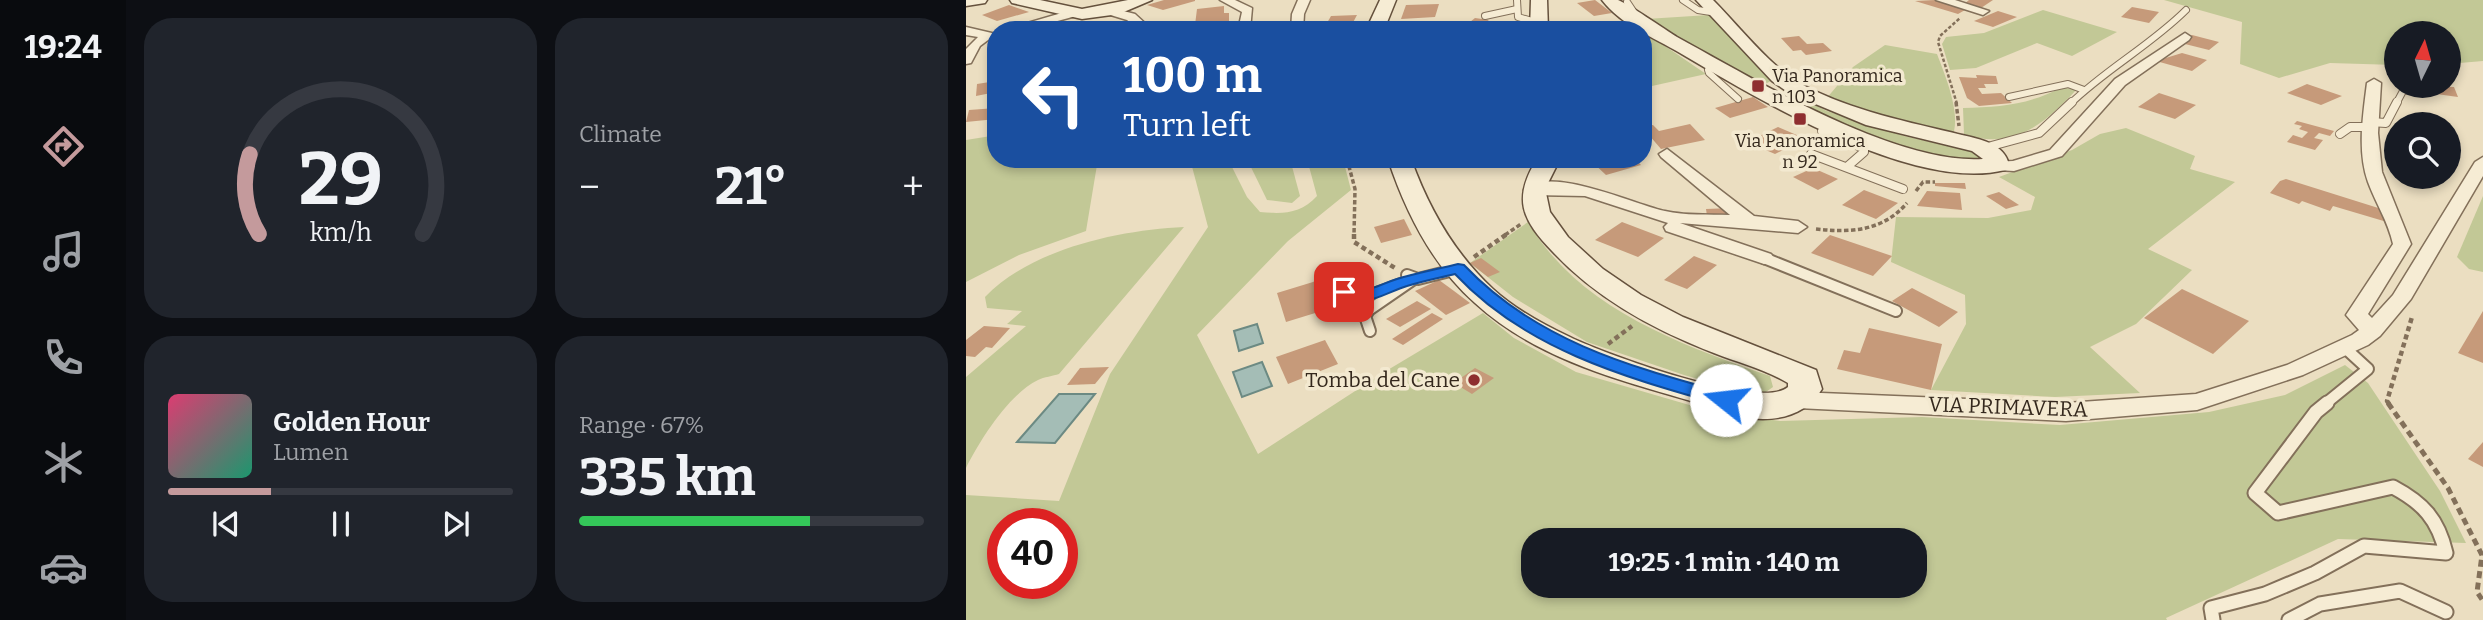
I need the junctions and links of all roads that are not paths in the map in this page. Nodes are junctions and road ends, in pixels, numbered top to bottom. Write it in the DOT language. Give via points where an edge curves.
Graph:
graph roads {
  1 [pos="979,0"];
  2 [pos="1018,0"];
  3 [pos="1144,0"];
  4 [pos="1226,0"];
  5 [pos="1304,0"];
  6 [pos="1388,0"];
  7 [pos="1517,0"];
  8 [pos="1539,0"];
  9 [pos="1683,0"];
  10 [pos="1942,0"];
  11 [pos="966,1"];
  12 [pos="1623,6"];
  13 [pos="1711,7"];
  14 [pos="1517,9"];
  15 [pos="2186,10"];
  16 [pos="1108,11"];
  17 [pos="1979,11"];
  18 [pos="1072,14"];
  19 [pos="1485,16"];
  20 [pos="1044,21"];
  21 [pos="1136,21"];
  22 [pos="1246,21"];
  23 [pos="1298,21"];
  24 [pos="1379,21"];
  25 [pos="1527,21"];
  26 [pos="1539,21"];
  27 [pos="1646,21"];
  28 [pos="1652,25"];
  29 [pos="966,31"];
  30 [pos="987,33"];
  31 [pos="987,36"];
  32 [pos="987,37"];
  33 [pos="2185,37"];
  34 [pos="966,42"];
  35 [pos="966,60"];
  36 [pos="1716,66"];
  37 [pos="2374,83"];
  38 [pos="2084,90"];
  39 [pos="2009,97"];
  40 [pos="2399,98"];
  41 [pos="1738,99"];
  42 [pos="1826,124"];
  43 [pos="2370,124"];
  44 [pos="2340,134"];
  45 [pos="1983,152"];
  46 [pos="1667,154"];
  47 [pos="1811,154"];
  48 [pos="2483,162"];
  49 [pos="1848,166"];
  50 [pos="1403,168"];
  51 [pos="1543,168"];
  52 [pos="1576,189"];
  53 [pos="1903,189"];
  54 [pos="1530,205"];
  55 [pos="1749,221"];
  56 [pos="1798,227"];
  57 [pos="1764,258"];
  58 [pos="1458,269"];
  59 [pos="1409,276"];
  60 [pos="1344,292"];
  61 [pos="1896,311"];
  62 [pos="1370,331"];
  63 [pos="2372,331"];
  64 [pos="2344,347"];
  65 [pos="1797,400"];
  66 [pos="2446,612"];
  67 [pos="2213,620"];
  68 [pos="2289,620"];
  1 -- 11 [label="street"];
  2 -- 18 [label="street"];
  3 -- 16 [label="street"];
  4 -- 22 [label="street" via="1248,9"];
  5 -- 23 [label="street"];
  6 -- 24 [label="street"];
  7 -- 14 [label="lane"];
  8 -- 26 [label="street"];
  9 -- 13 [label="lane" via="1698,10"];
  10 -- 17 [label="street"];
  12 -- 27 [label="street"];
  13 -- 45 [label="street" via="1796,89 1874,120"];
  14 -- 19 [label="lane"];
  14 -- 25 [label="lane" via="1518,17"];
  15 -- 38 [label="lane" via="2164,32"];
  16 -- 18 [label="street"];
  16 -- 21 [label="street"];
  18 -- 20 [label="street"];
  28 -- 36 [label="street"];
  29 -- 30 [label="street"];
  31 -- 34 [label="street"];
  32 -- 35 [label="street" via="975,44"];
  33 -- 45 [label="street" via="2120,82 2056,153 2014,166"];
  36 -- 41 [label="lane" via="1709,74"];
  36 -- 42 [label="street"];
  37 -- 43 [label="street"];
  38 -- 39 [label="lane" via="2068,84"];
  38 -- 45 [label="lane" via="2039,133"];
  40 -- 43 [label="lane" via="2386,123"];
  42 -- 45 [label="street" via="1937,162 1984,169"];
  42 -- 49 [label="lane" via="1822,131 1864,148"];
  43 -- 44 [label="lane"];
  43 -- 63 [label="street" via="2376,181 2397,219 2402,244 2357,315"];
  46 -- 55 [label="street"];
  47 -- 49 [label="lane"];
  48 -- 63 [label="street, VIA PRIMAVERA" via="2401,299"];
  49 -- 53 [label="lane"];
  50 -- 58 [label="street" via="1431,236"];
  51 -- 54 [label="street"];
  52 -- 54 [label="street"];
  52 -- 55 [label="street" via="1664,218"];
  52 -- 57 [label="street" via="1623,211"];
  54 -- 65 [label="street" via="1574,260 1605,285 1649,312 1717,343 1782,364 1804,378 1805,389"];
  55 -- 56 [label="street"];
  57 -- 61 [label="lane"];
  58 -- 59 [label="lane"];
  58 -- 65 [label="street" via="1486,298 1514,317 1619,369 1748,406 1773,407"];
  59 -- 60 [label="lane" via="1378,294"];
  59 -- 62 [label="lane" via="1406,288 1369,309 1365,316"];
  63 -- 64 [label="street, VIA PRIMAVERA"];
  64 -- 65 [label="street, VIA PRIMAVERA" via="2295,370 2197,402 2066,412"];
  64 -- 67 [label="lane" via="2368,369 2316,412 2255,493 2278,513 2393,487 2425,505 2441,530 2446,553 2364,546 2265,594 2211,608"];
  66 -- 68 [label="lane" via="2400,591 2320,604"];
}
